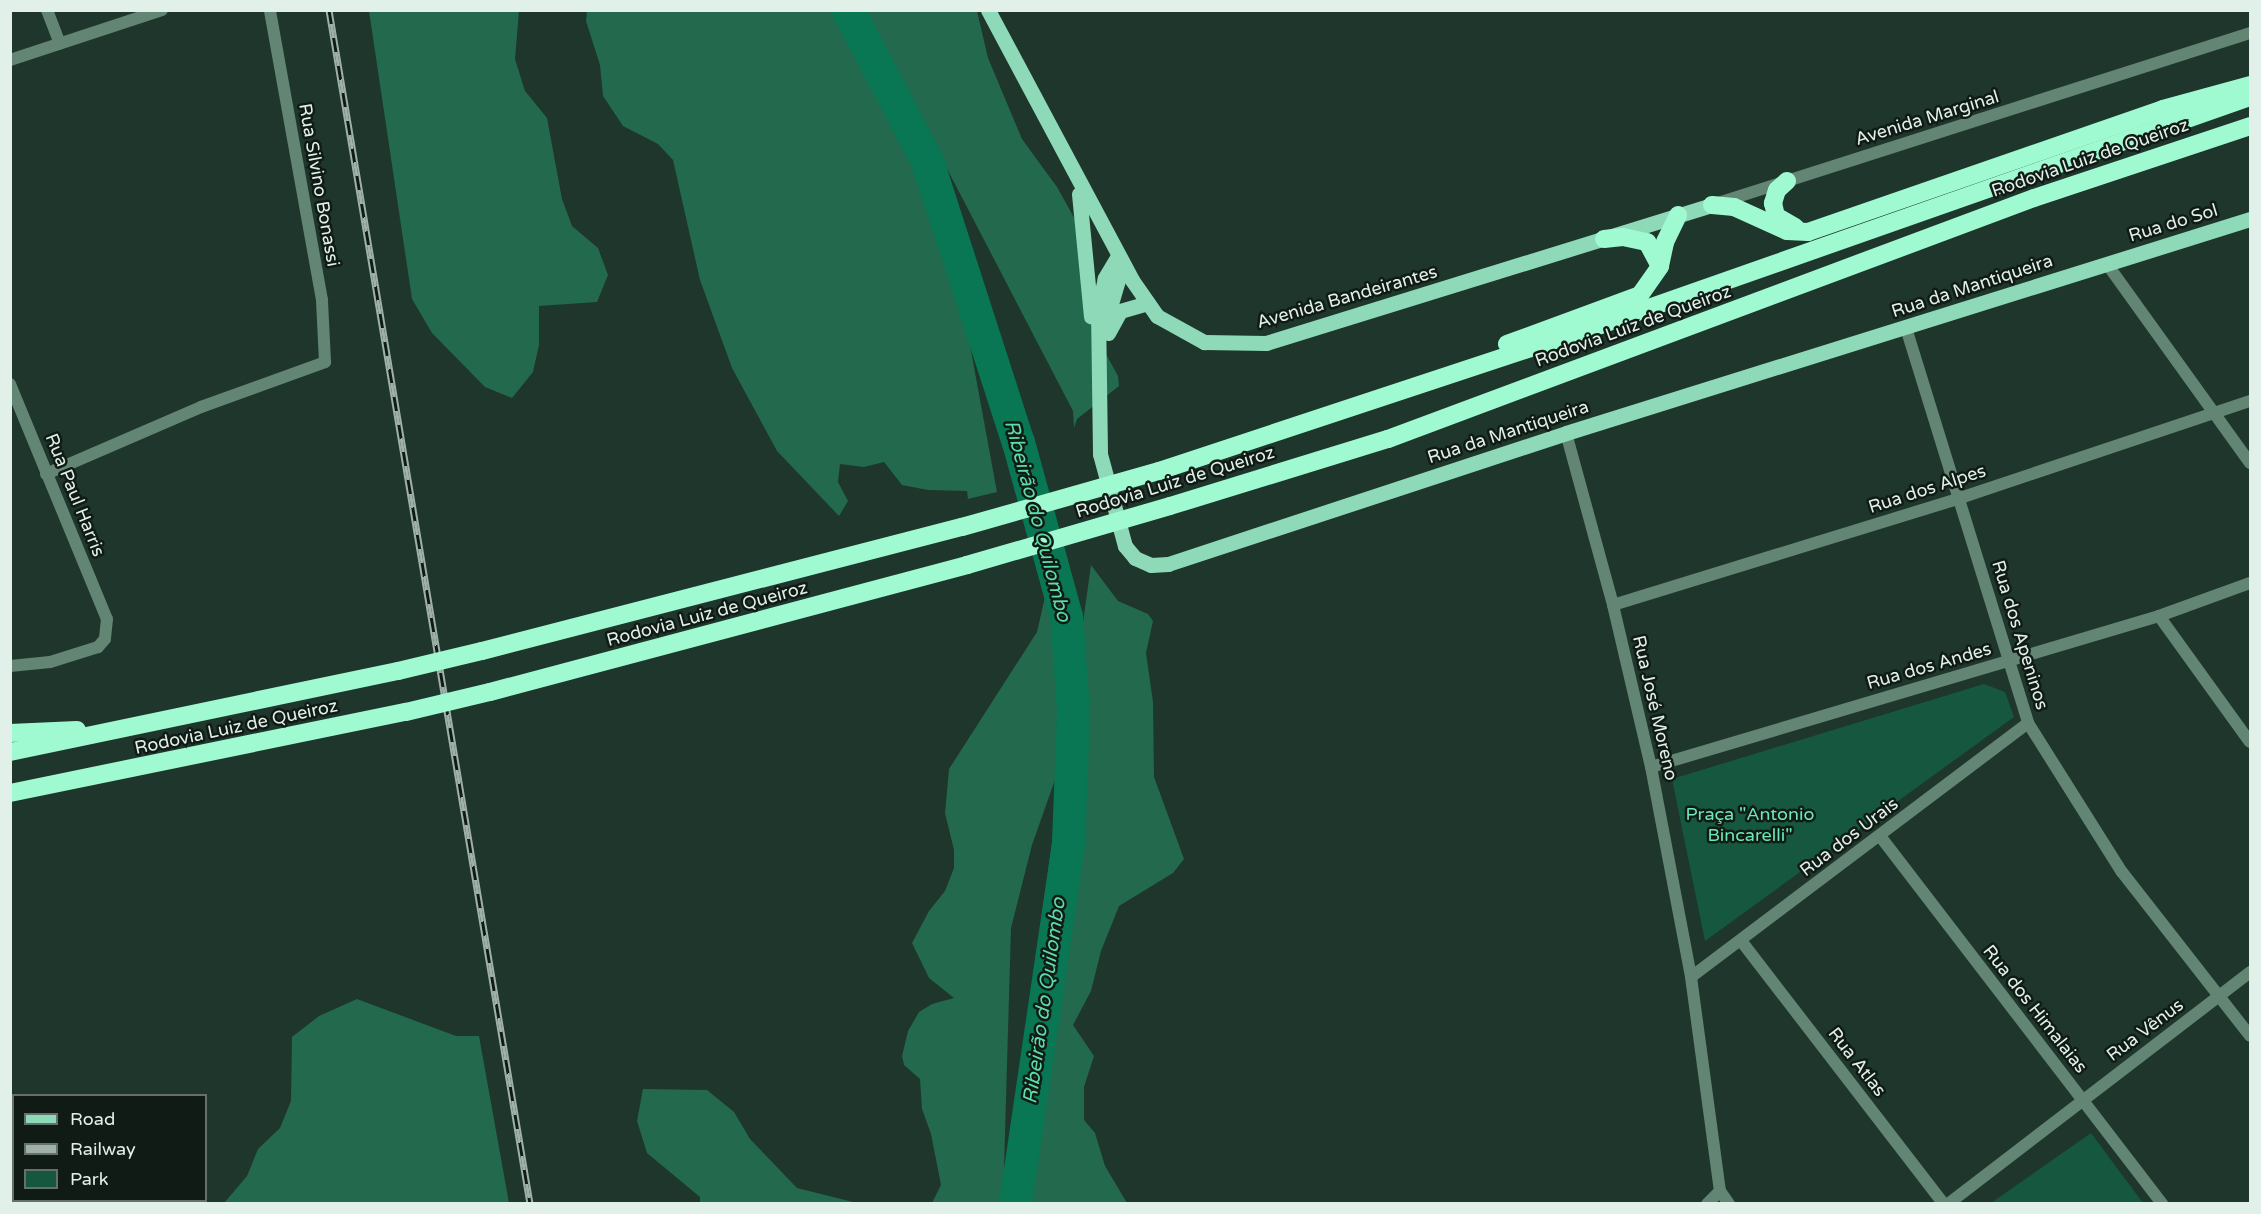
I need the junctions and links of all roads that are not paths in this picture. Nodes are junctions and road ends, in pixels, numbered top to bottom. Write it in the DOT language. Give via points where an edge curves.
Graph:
graph roads {
  1 [pos="47,10"];
  2 [pos="162,10"];
  3 [pos="270,10"];
  4 [pos="988,10"];
  5 [pos="2250,33"];
  6 [pos="60,44"];
  7 [pos="10,60"];
  8 [pos="2250,85"];
  9 [pos="2250,97"];
  10 [pos="2250,126"];
  11 [pos="1787,181"];
  12 [pos="1078,185"];
  13 [pos="1712,205"];
  14 [pos="1678,215"];
  15 [pos="2250,219"];
  16 [pos="1808,232"];
  17 [pos="1604,239"];
  18 [pos="1122,262"];
  19 [pos="2107,264"];
  20 [pos="1660,266"];
  21 [pos="1148,303"];
  22 [pos="1906,328"];
  23 [pos="1100,340"];
  24 [pos="10,384"];
  25 [pos="2250,401"];
  26 [pos="1351,409"];
  27 [pos="2213,412"];
  28 [pos="1566,433"];
  29 [pos="2250,463"];
  30 [pos="46,474"];
  31 [pos="1960,498"];
  32 [pos="2250,583"];
  33 [pos="1613,605"];
  34 [pos="2158,616"];
  35 [pos="2010,661"];
  36 [pos="10,666"];
  37 [pos="2028,723"];
  38 [pos="141,727"];
  39 [pos="10,733"];
  40 [pos="2250,742"];
  41 [pos="10,752"];
  42 [pos="1651,767"];
  43 [pos="98,778"];
  44 [pos="10,793"];
  45 [pos="10,806"];
  46 [pos="1880,836"];
  47 [pos="1742,942"];
  48 [pos="2250,972"];
  49 [pos="1691,977"];
  50 [pos="2219,996"];
  51 [pos="2250,1036"];
  52 [pos="2082,1099"];
  53 [pos="1720,1191"];
  54 [pos="1707,1203"];
  55 [pos="1728,1203"];
  56 [pos="1946,1203"];
  57 [pos="2162,1203"];
  1 -- 6 [label="street"];
  2 -- 6 [label="street"];
  3 -- 30 [label="street, Rua Silvino Bonassi" via="322,300 327,356 324,365 201,407"];
  4 -- 12 [label="main road, Avenida Bandeirantes"];
  5 -- 11 [label="street, Avenida Marginal"];
  6 -- 7 [label="street"];
  8 -- 16 [label="highway" via="2163,109"];
  9 -- 26 [label="highway, Rodovia Luiz de Queiroz"];
  10 -- 43 [label="highway, Rodovia Luiz de Queiroz, bridge" via="2034,198 1388,439 1170,506 967,565 490,692"];
  11 -- 13 [label="street, Avenida Marginal"];
  11 -- 16 [label="highway" via="1777,190 1773,203 1776,216"];
  12 -- 18 [label="main road, Avenida Bandeirantes"];
  12 -- 23 [label="main road" via="1092,328"];
  13 -- 14 [label="main road, Avenida Bandeirantes"];
  13 -- 16 [label="highway" via="1734,207 1786,231"];
  14 -- 17 [label="main road, Avenida Bandeirantes"];
  14 -- 20 [label="highway" via="1665,242"];
  15 -- 19 [label="main road, Rua do Sol"];
  17 -- 20 [label="highway" via="1623,237 1647,243"];
  17 -- 21 [label="main road, Avenida Bandeirantes" via="1266,344 1204,342 1156,316"];
  18 -- 21 [label="main road, Avenida Bandeirantes"];
  18 -- 23 [label="main road, Rua da Mantiqueira" via="1101,290"];
  19 -- 22 [label="main road, Rua da Mantiqueira"];
  19 -- 27 [label="street"];
  20 -- 26 [label="highway" via="1640,295 1462,360"];
  21 -- 23 [label="main road" via="1120,311"];
  22 -- 28 [label="main road, Rua da Mantiqueira"];
  22 -- 31 [label="street, Rua dos Apeninos"];
  23 -- 28 [label="main road, Rua da Mantiqueira" via="1100,454 1125,546 1135,558 1151,565 1168,564"];
  24 -- 30 [label="street, Rua Paul Harris"];
  25 -- 27 [label="street, Rua dos Alpes"];
  26 -- 38 [label="highway, Rodovia Luiz de Queiroz, bridge" via="1158,471 962,527 482,651"];
  27 -- 29 [label="street"];
  27 -- 31 [label="street, Rua dos Alpes"];
  28 -- 33 [label="street, Rua José Moreno"];
  30 -- 36 [label="street, Rua Paul Harris" via="107,619 105,639 98,646 50,662"];
  31 -- 33 [label="street, Rua dos Alpes"];
  31 -- 35 [label="street, Rua dos Apeninos"];
  32 -- 34 [label="street, Rua dos Andes"];
  33 -- 42 [label="street, Rua José Moreno"];
  34 -- 35 [label="street, Rua dos Andes"];
  34 -- 40 [label="street"];
  35 -- 37 [label="street, Rua dos Apeninos"];
  35 -- 42 [label="street, Rua dos Andes"];
  37 -- 46 [label="street, Rua dos Urais"];
  37 -- 50 [label="street, Rua dos Apeninos" via="2122,872"];
  38 -- 39 [label="highway"];
  38 -- 41 [label="highway, Rodovia Luiz de Queiroz"];
  42 -- 49 [label="street, Rua José Moreno"];
  43 -- 44 [label="highway, Rodovia Luiz de Queiroz"];
  43 -- 45 [label="highway"];
  46 -- 47 [label="street, Rua dos Urais"];
  46 -- 52 [label="street, Rua dos Himalaias"];
  47 -- 49 [label="street, Rua dos Urais"];
  47 -- 56 [label="street, Rua Atlas"];
  48 -- 50 [label="street, Rua Vênus"];
  49 -- 53 [label="street, Rua José Moreno"];
  50 -- 51 [label="street, Rua dos Apeninos"];
  50 -- 52 [label="street, Rua Vênus"];
  52 -- 56 [label="street, Rua Vênus"];
  52 -- 57 [label="street, Rua dos Himalaias"];
  53 -- 54 [label="street"];
  53 -- 55 [label="street"];
}
